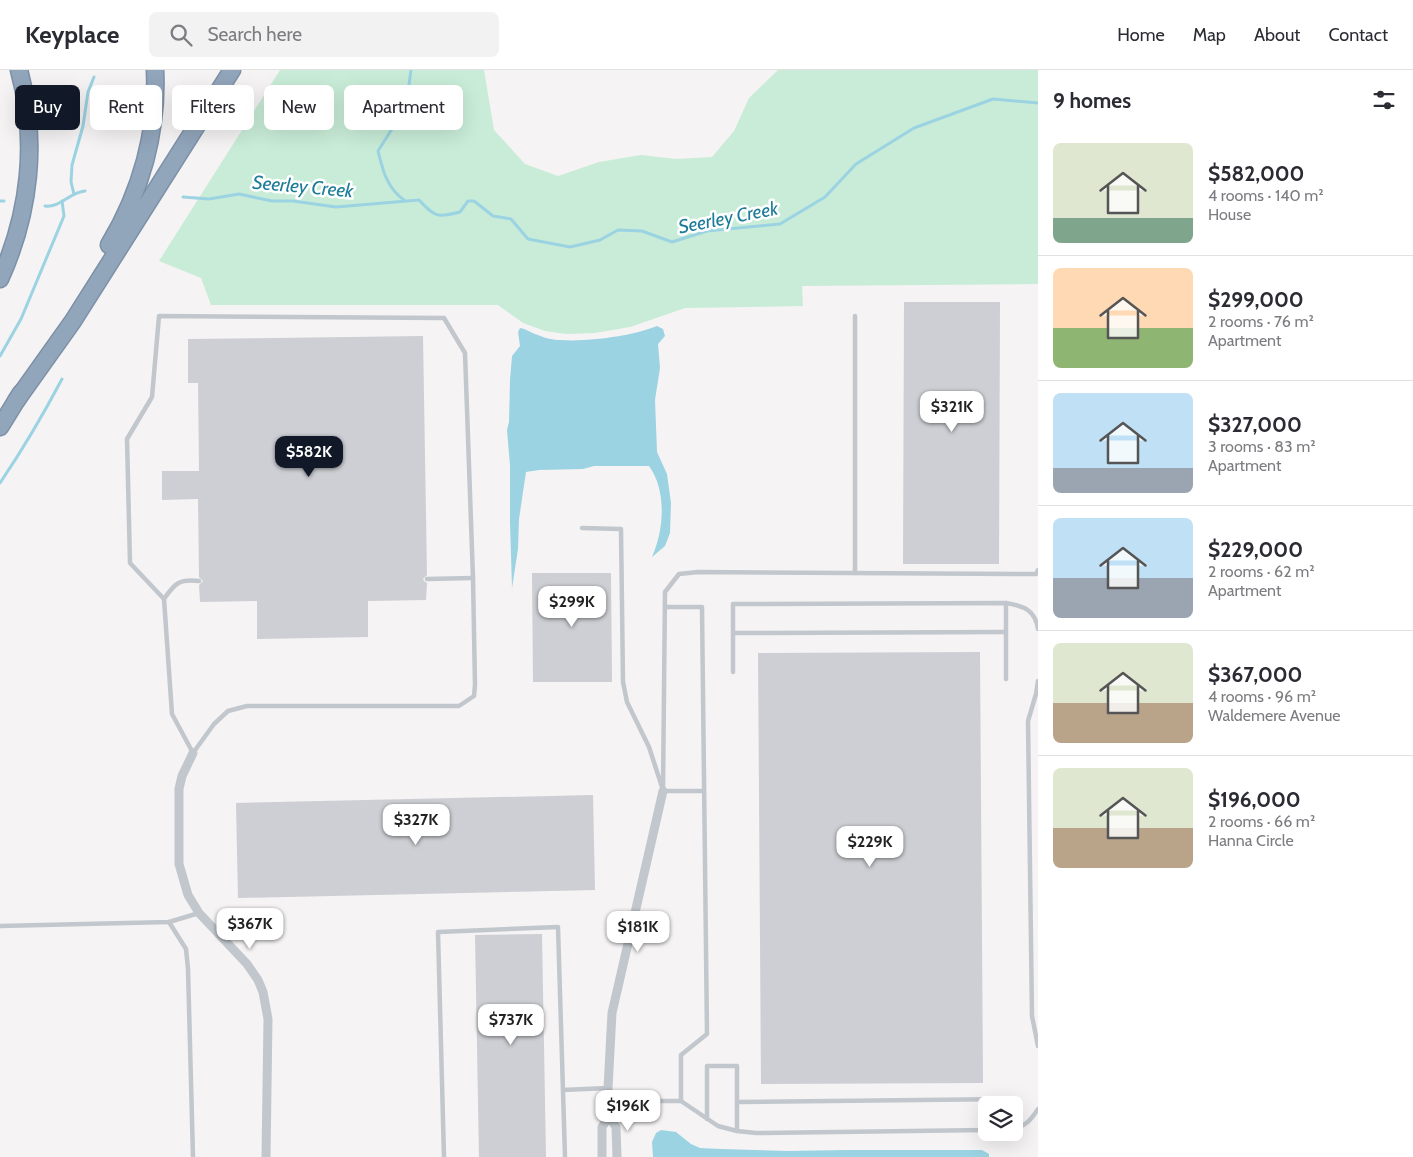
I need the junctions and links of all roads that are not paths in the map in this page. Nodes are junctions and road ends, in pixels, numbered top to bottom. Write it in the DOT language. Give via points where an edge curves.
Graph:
graph roads {
  1 [pos="19,70"];
  2 [pos="155,70"];
  3 [pos="232,70"];
  4 [pos="0,279"];
  5 [pos="855,316"];
  6 [pos="16,401"];
  7 [pos="0,427"];
  8 [pos="582,528"];
  9 [pos="1038,570"];
  10 [pos="855,572"];
  11 [pos="474,578"];
  12 [pos="427,579"];
  13 [pos="199,581"];
  14 [pos="164,599"];
  15 [pos="1006,603"];
  16 [pos="665,607"];
  17 [pos="1038,630"];
  18 [pos="1006,632"];
  19 [pos="734,633"];
  20 [pos="733,672"];
  21 [pos="1006,679"];
  22 [pos="1038,681"];
  23 [pos="193,753"];
  24 [pos="663,790"];
  25 [pos="703,790"];
  26 [pos="199,913"];
  27 [pos="169,922"];
  28 [pos="0,926"];
  29 [pos="1038,1046"];
  30 [pos="608,1088"];
  31 [pos="563,1090"];
  32 [pos="978,1099"];
  33 [pos="680,1101"];
  34 [pos="609,1102"];
  35 [pos="737,1102"];
  36 [pos="1038,1109"];
  37 [pos="609,1117"];
  38 [pos="707,1119"];
  39 [pos="1023,1126"];
  40 [pos="978,1130"];
  41 [pos="736,1131"];
  42 [pos="193,1157"];
  43 [pos="266,1157"];
  44 [pos="444,1157"];
  45 [pos="565,1157"];
  46 [pos="602,1157"];
  47 [pos="617,1157"];
  1 -- 4 [label="highway" via="28,120 29,173 20,225"];
  2 -- 6 [label="highway" via="151,134 130,206"];
  3 -- 6 [label="highway" via="73,321"];
  5 -- 10 [label="lane"];
  6 -- 7 [label="highway"];
  8 -- 24 [label="lane" via="621,529 623,682 627,702 649,747"];
  9 -- 10 [label="lane" via="1036,574"];
  10 -- 16 [label="lane" via="679,574 665,592"];
  11 -- 12 [label="lane"];
  11 -- 14 [label="lane" via="465,353 444,318 159,316 152,397 127,439 130,563"];
  11 -- 23 [label="lane" via="474,696 459,706 247,706 228,711"];
  13 -- 14 [label="lane" via="185,580 174,585"];
  14 -- 23 [label="lane" via="172,714"];
  15 -- 17 [label="lane" via="1019,605 1031,612 1037,620"];
  15 -- 18 [label="lane"];
  15 -- 19 [label="lane" via="733,604"];
  16 -- 24 [label="lane"];
  16 -- 25 [label="lane" via="702,607"];
  18 -- 19 [label="lane"];
  18 -- 21 [label="lane"];
  19 -- 20 [label="lane"];
  22 -- 29 [label="lane" via="1028,721 1032,1016"];
  23 -- 26 [label="street" via="179,789 178,847 184,884"];
  24 -- 25 [label="lane"];
  24 -- 30 [label="street" via="612,1013"];
  25 -- 33 [label="lane" via="706,1034 681,1055"];
  26 -- 27 [label="lane"];
  26 -- 43 [label="street" via="247,964 263,992 268,1019"];
  27 -- 28 [label="lane"];
  27 -- 42 [label="lane" via="186,949"];
  30 -- 31 [label="lane"];
  30 -- 34 [label="street"];
  31 -- 44 [label="lane" via="558,927 438,932"];
  31 -- 45 [label="lane"];
  32 -- 35 [label="lane"];
  33 -- 34 [label="lane"];
  33 -- 38 [label="lane"];
  34 -- 37 [label="street"];
  35 -- 38 [label="lane" via="737,1066 707,1066"];
  35 -- 41 [label="lane"];
  36 -- 39 [label="lane"];
  37 -- 46 [label="street" via="602,1127"];
  37 -- 47 [label="street" via="616,1127"];
  38 -- 41 [label="lane"];
  40 -- 41 [label="lane"];
}
